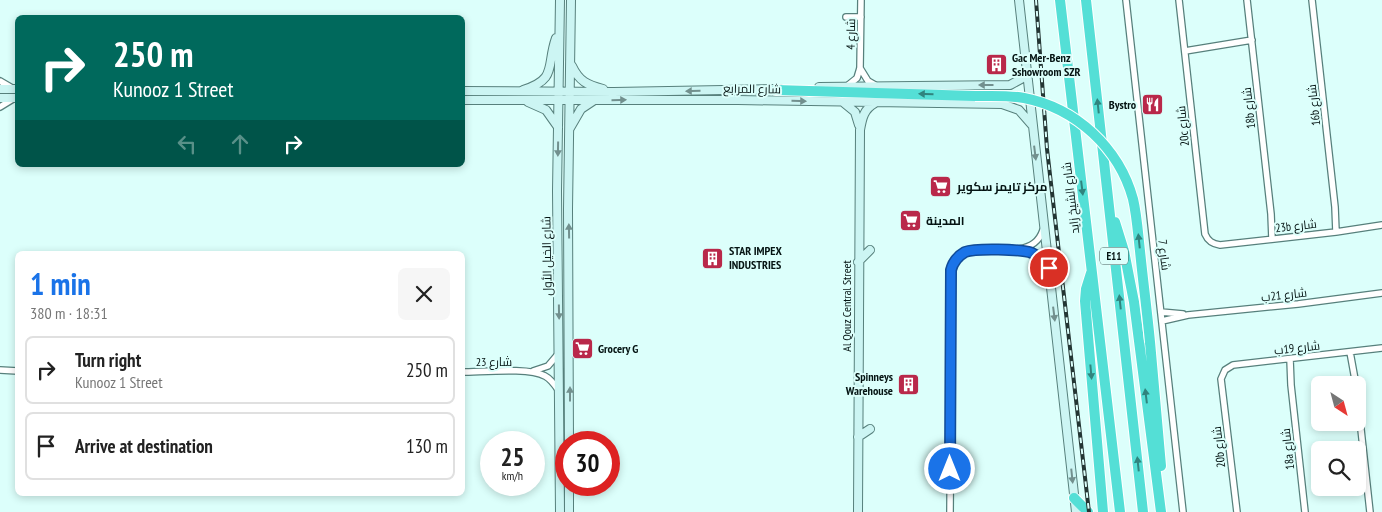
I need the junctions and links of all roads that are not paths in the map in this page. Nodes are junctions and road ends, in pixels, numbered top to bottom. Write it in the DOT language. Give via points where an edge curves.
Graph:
graph roads {
  1 [pos="560,0"];
  2 [pos="571,0"];
  3 [pos="861,0"];
  4 [pos="1019,0"];
  5 [pos="1060,0"];
  6 [pos="1086,0"];
  7 [pos="1126,0"];
  8 [pos="1179,0"];
  9 [pos="1247,0"];
  10 [pos="1312,0"];
  11 [pos="846,17"];
  12 [pos="861,17"];
  13 [pos="559,31"];
  14 [pos="1252,42"];
  15 [pos="1184,49"];
  16 [pos="572,65"];
  17 [pos="860,68"];
  18 [pos="1026,68"];
  19 [pos="0,81"];
  20 [pos="1007,84"];
  21 [pos="875,85"];
  22 [pos="848,86"];
  23 [pos="15,88"];
  24 [pos="0,89"];
  25 [pos="15,89"];
  26 [pos="776,90"];
  27 [pos="465,91"];
  28 [pos="516,92"];
  29 [pos="614,92"];
  30 [pos="559,96"];
  31 [pos="571,96"];
  32 [pos="0,98"];
  33 [pos="15,98"];
  34 [pos="15,99"];
  35 [pos="465,100"];
  36 [pos="523,100"];
  37 [pos="594,101"];
  38 [pos="840,102"];
  39 [pos="876,103"];
  40 [pos="1002,104"];
  41 [pos="0,107"];
  42 [pos="1032,126"];
  43 [pos="558,127"];
  44 [pos="569,130"];
  45 [pos="860,130"];
  46 [pos="1109,210"];
  47 [pos="1044,226"];
  48 [pos="1380,226"];
  49 [pos="1338,232"];
  50 [pos="1274,239"];
  51 [pos="1217,245"];
  52 [pos="870,250"];
  53 [pos="1014,250"];
  54 [pos="858,262"];
  55 [pos="1049,268"];
  56 [pos="1092,272"];
  57 [pos="1382,293"];
  58 [pos="1162,312"];
  59 [pos="1188,314"];
  60 [pos="1162,321"];
  61 [pos="1382,348"];
  62 [pos="1352,352"];
  63 [pos="559,353"];
  64 [pos="1288,359"];
  65 [pos="0,370"];
  66 [pos="15,371"];
  67 [pos="465,372"];
  68 [pos="526,372"];
  69 [pos="1354,376"];
  70 [pos="1221,379"];
  71 [pos="560,392"];
  72 [pos="870,429"];
  73 [pos="569,431"];
  74 [pos="1361,431"];
  75 [pos="858,437"];
  76 [pos="569,496"];
  77 [pos="1160,496"];
  78 [pos="1074,498"];
  79 [pos="560,512"];
  80 [pos="569,512"];
  81 [pos="858,512"];
  82 [pos="950,512"];
  83 [pos="1076,512"];
  84 [pos="1088,512"];
  85 [pos="1104,512"];
  86 [pos="1120,512"];
  87 [pos="1143,512"];
  88 [pos="1161,512"];
  89 [pos="1184,512"];
  90 [pos="1236,512"];
  91 [pos="1305,512"];
  92 [pos="1370,512"];
  1 -- 13 [label="street, شارع الخيل الأول"];
  2 -- 16 [label="street, شارع الخيل الأول"];
  3 -- 12 [label="street, شارع 4"];
  4 -- 18 [label="street"];
  5 -- 56 [label="highway, شارع الشيخ زايد / E11, one-way"];
  46 -- 6 [label="highway, E11, one-way"];
  7 -- 58 [label="street, شارع 7"];
  8 -- 15 [label="street, 20c شارع"];
  9 -- 14 [label="street, 18b شارع"];
  10 -- 49 [label="street, 16b شارع"];
  11 -- 12 [label="street"];
  12 -- 17 [label="street, شارع 4"];
  13 -- 28 [label="street" via="547,76"];
  13 -- 30 [label="street, شارع الخيل الأول"];
  14 -- 15 [label="street"];
  14 -- 50 [label="street, 18b شارع"];
  15 -- 51 [label="street, 20c شارع" via="1205,234 1210,242"];
  16 -- 29 [label="street" via="585,84"];
  16 -- 31 [label="street, شارع الخيل الأول"];
  17 -- 21 [label="street, شارع 4" via="868,81"];
  17 -- 22 [label="street, شارع 4" via="857,78"];
  18 -- 20 [label="street" via="1019,81"];
  18 -- 42 [label="street"];
  19 -- 23 [label="street"];
  20 -- 21 [label="street, شارع المرابع, one-way"];
  20 -- 40 [label="street" via="1012,96"];
  21 -- 22 [label="street, شارع المرابع"];
  22 -- 26 [label="street, شارع المرابع"];
  24 -- 25 [label="street"];
  26 -- 29 [label="street, شارع المرابع, one-way"];
  77 -- 26 [label="highway, one-way, bridge" via="1160,448 1135,208 1126,179 1097,137 1081,123 1054,108 1025,98"];
  27 -- 28 [label="street, شارع المرابع"];
  28 -- 30 [label="street, شارع المرابع"];
  29 -- 31 [label="street, شارع المرابع"];
  30 -- 31 [label="street, شارع المرابع"];
  30 -- 36 [label="street, شارع المرابع"];
  30 -- 43 [label="street, شارع الخيل الأول"];
  31 -- 37 [label="street, شارع المرابع"];
  31 -- 44 [label="street, شارع الخيل الأول"];
  32 -- 33 [label="street"];
  34 -- 41 [label="street"];
  35 -- 36 [label="street, شارع المرابع"];
  36 -- 43 [label="street" via="546,110"];
  37 -- 38 [label="street, شارع المرابع, one-way"];
  37 -- 44 [label="street" via="581,109"];
  38 -- 39 [label="street, شارع المرابع"];
  38 -- 45 [label="street, Al Qouz Central Street" via="852,109"];
  39 -- 40 [label="street, شارع المرابع"];
  39 -- 45 [label="street, Al Qouz Central Street" via="864,112"];
  40 -- 42 [label="street, شارع المرابع" via="1019,110"];
  42 -- 47 [label="street, one-way"];
  43 -- 63 [label="street, شارع الخيل الأول, one-way"];
  73 -- 44 [label="street, شارع الخيل الأول, one-way"];
  45 -- 54 [label="street, Al Qouz Central Street"];
  77 -- 46 [label="highway, one-way" via="1134,302 1124,251"];
  87 -- 46 [label="highway, E11, one-way"];
  47 -- 53 [label="street" via="1036,242"];
  47 -- 55 [label="street"];
  48 -- 49 [label="street, 23b شارع"];
  49 -- 50 [label="street, 23b شارع"];
  50 -- 51 [label="street, 23b شارع"];
  52 -- 54 [label="street"];
  53 -- 55 [label="street" via="1037,256"];
  53 -- 82 [label="street" via="970,251 959,256 951,270"];
  54 -- 75 [label="street, Al Qouz Central Street"];
  55 -- 78 [label="street, one-way"];
  56 -- 85 [label="highway, one-way" via="1085,301"];
  56 -- 86 [label="highway, شارع الشيخ زايد / E11"];
  57 -- 59 [label="street, شارع 21ب"];
  58 -- 59 [label="street, شارع 21ب"];
  58 -- 60 [label="street, شارع 7"];
  59 -- 60 [label="street, شارع 21ب"];
  60 -- 89 [label="street, شارع 7"];
  61 -- 62 [label="street, شارع 19ب"];
  62 -- 64 [label="street, شارع 19ب"];
  62 -- 69 [label="street"];
  63 -- 68 [label="street, شارع 23" via="545,368"];
  63 -- 71 [label="street, شارع الخيل الأول"];
  64 -- 70 [label="street, شارع 19ب" via="1233,365 1225,370"];
  64 -- 91 [label="street, 18a شارع"];
  65 -- 66 [label="street"];
  67 -- 68 [label="street, شارع 23"];
  68 -- 71 [label="street, شارع 23" via="546,376"];
  70 -- 90 [label="street, 20b شارع"];
  71 -- 79 [label="street, شارع الخيل الأول"];
  72 -- 75 [label="street"];
  74 -- 92 [label="street"];
  75 -- 81 [label="street, Al Qouz Central Street"];
  76 -- 80 [label="street"];
  77 -- 88 [label="highway"];
  78 -- 83 [label="street"];
  78 -- 84 [label="highway"];
}
